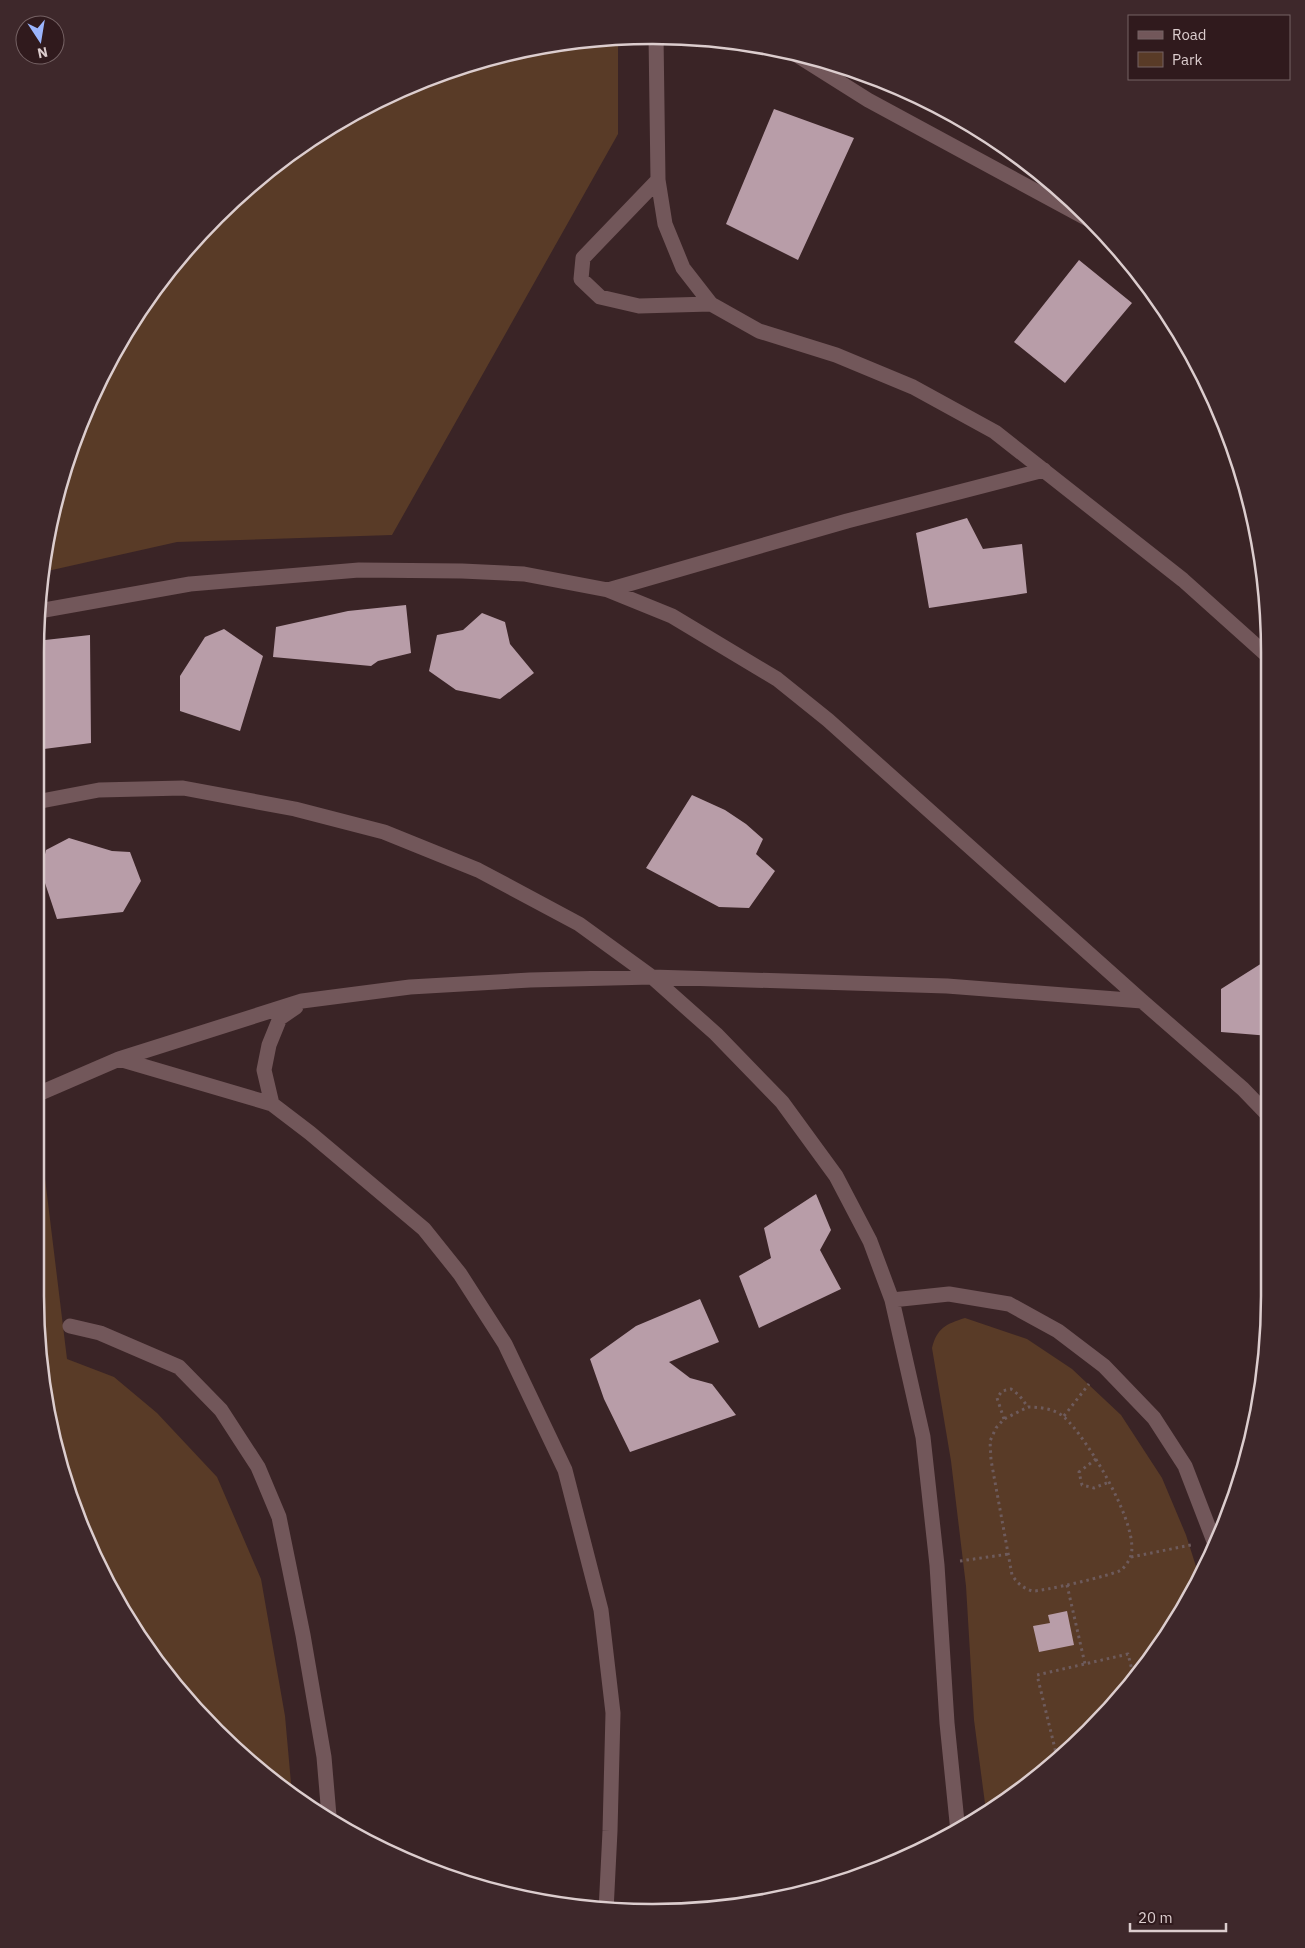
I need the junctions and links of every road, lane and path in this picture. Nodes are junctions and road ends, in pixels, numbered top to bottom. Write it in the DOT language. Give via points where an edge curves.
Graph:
graph roads {
  1 [pos="656,44"];
  2 [pos="812,65"];
  3 [pos="658,180"];
  4 [pos="1069,209"];
  5 [pos="711,304"];
  6 [pos="1044,470"];
  7 [pos="608,590"];
  8 [pos="45,610"];
  9 [pos="1261,650"];
  10 [pos="44,800"];
  11 [pos="652,977"];
  12 [pos="302,1001"];
  13 [pos="1142,1001"];
  14 [pos="119,1059"];
  15 [pos="44,1091"];
  16 [pos="272,1104"];
  17 [pos="1261,1107"];
  18 [pos="892,1300"];
  19 [pos="70,1326"];
  20 [pos="1104,1366"];
  21 [pos="1028,1407"];
  22 [pos="1064,1416"];
  23 [pos="1004,1420"];
  24 [pos="1096,1459"];
  25 [pos="1109,1482"];
  26 [pos="1212,1536"];
  27 [pos="1208,1543"];
  28 [pos="1009,1554"];
  29 [pos="1131,1557"];
  30 [pos="937,1565"];
  31 [pos="1067,1585"];
  32 [pos="1085,1664"];
  33 [pos="1132,1670"];
  34 [pos="1056,1751"];
  35 [pos="329,1811"];
  36 [pos="957,1823"];
  37 [pos="606,1902"];
  1 -- 3 [label="street"];
  2 -- 4 [label="street" via="868,100"];
  3 -- 5 [label="street" via="665,224 683,268"];
  3 -- 5 [label="street" via="583,258 581,279 600,297 639,306"];
  5 -- 6 [label="street" via="758,331 836,355 913,387 995,432"];
  6 -- 7 [label="street" via="847,521"];
  6 -- 9 [label="street" via="1183,580"];
  7 -- 8 [label="street" via="524,574 359,570 190,584"];
  7 -- 13 [label="street" via="672,616 777,679 828,720"];
  10 -- 11 [label="street" via="99,790 183,788 295,809 384,832 478,870 579,924"];
  11 -- 12 [label="street" via="410,986"];
  11 -- 13 [label="street" via="947,986"];
  11 -- 18 [label="street" via="716,1034 782,1102 836,1176 870,1241"];
  12 -- 14 [label="street"];
  12 -- 16 [label="street" via="280,1018 269,1045 264,1070"];
  13 -- 17 [label="street"];
  14 -- 15 [label="street"];
  14 -- 16 [label="street"];
  16 -- 37 [label="street" via="424,1230 460,1274 505,1344 565,1470 601,1610 613,1712"];
  18 -- 20 [label="street" via="949,1294 1009,1304 1058,1331"];
  18 -- 30 [label="street" via="924,1437"];
  19 -- 35 [label="street" via="100,1334 179,1368 221,1410 258,1467 283,1535 324,1757"];
  20 -- 22 [label="path"];
  20 -- 26 [label="street" via="1154,1418 1185,1466"];
  21 -- 22 [label="path" via="1044,1408"];
  21 -- 23 [label="path"];
  21 -- 23 [label="path" via="1010,1389 1002,1391 998,1398"];
  22 -- 24 [label="path"];
  23 -- 28 [label="path" via="990,1441"];
  24 -- 25 [label="path"];
  24 -- 25 [label="path" via="1079,1472 1082,1484 1094,1488"];
  25 -- 29 [label="path" via="1122,1507 1132,1543"];
  27 -- 29 [label="path"];
  28 -- 30 [label="path"];
  28 -- 31 [label="path" via="1012,1575 1023,1587 1034,1591"];
  29 -- 31 [label="path" via="1121,1570"];
  30 -- 36 [label="street"];
  31 -- 32 [label="path"];
  32 -- 33 [label="path" via="1128,1654"];
  32 -- 34 [label="path" via="1038,1675"];
}
